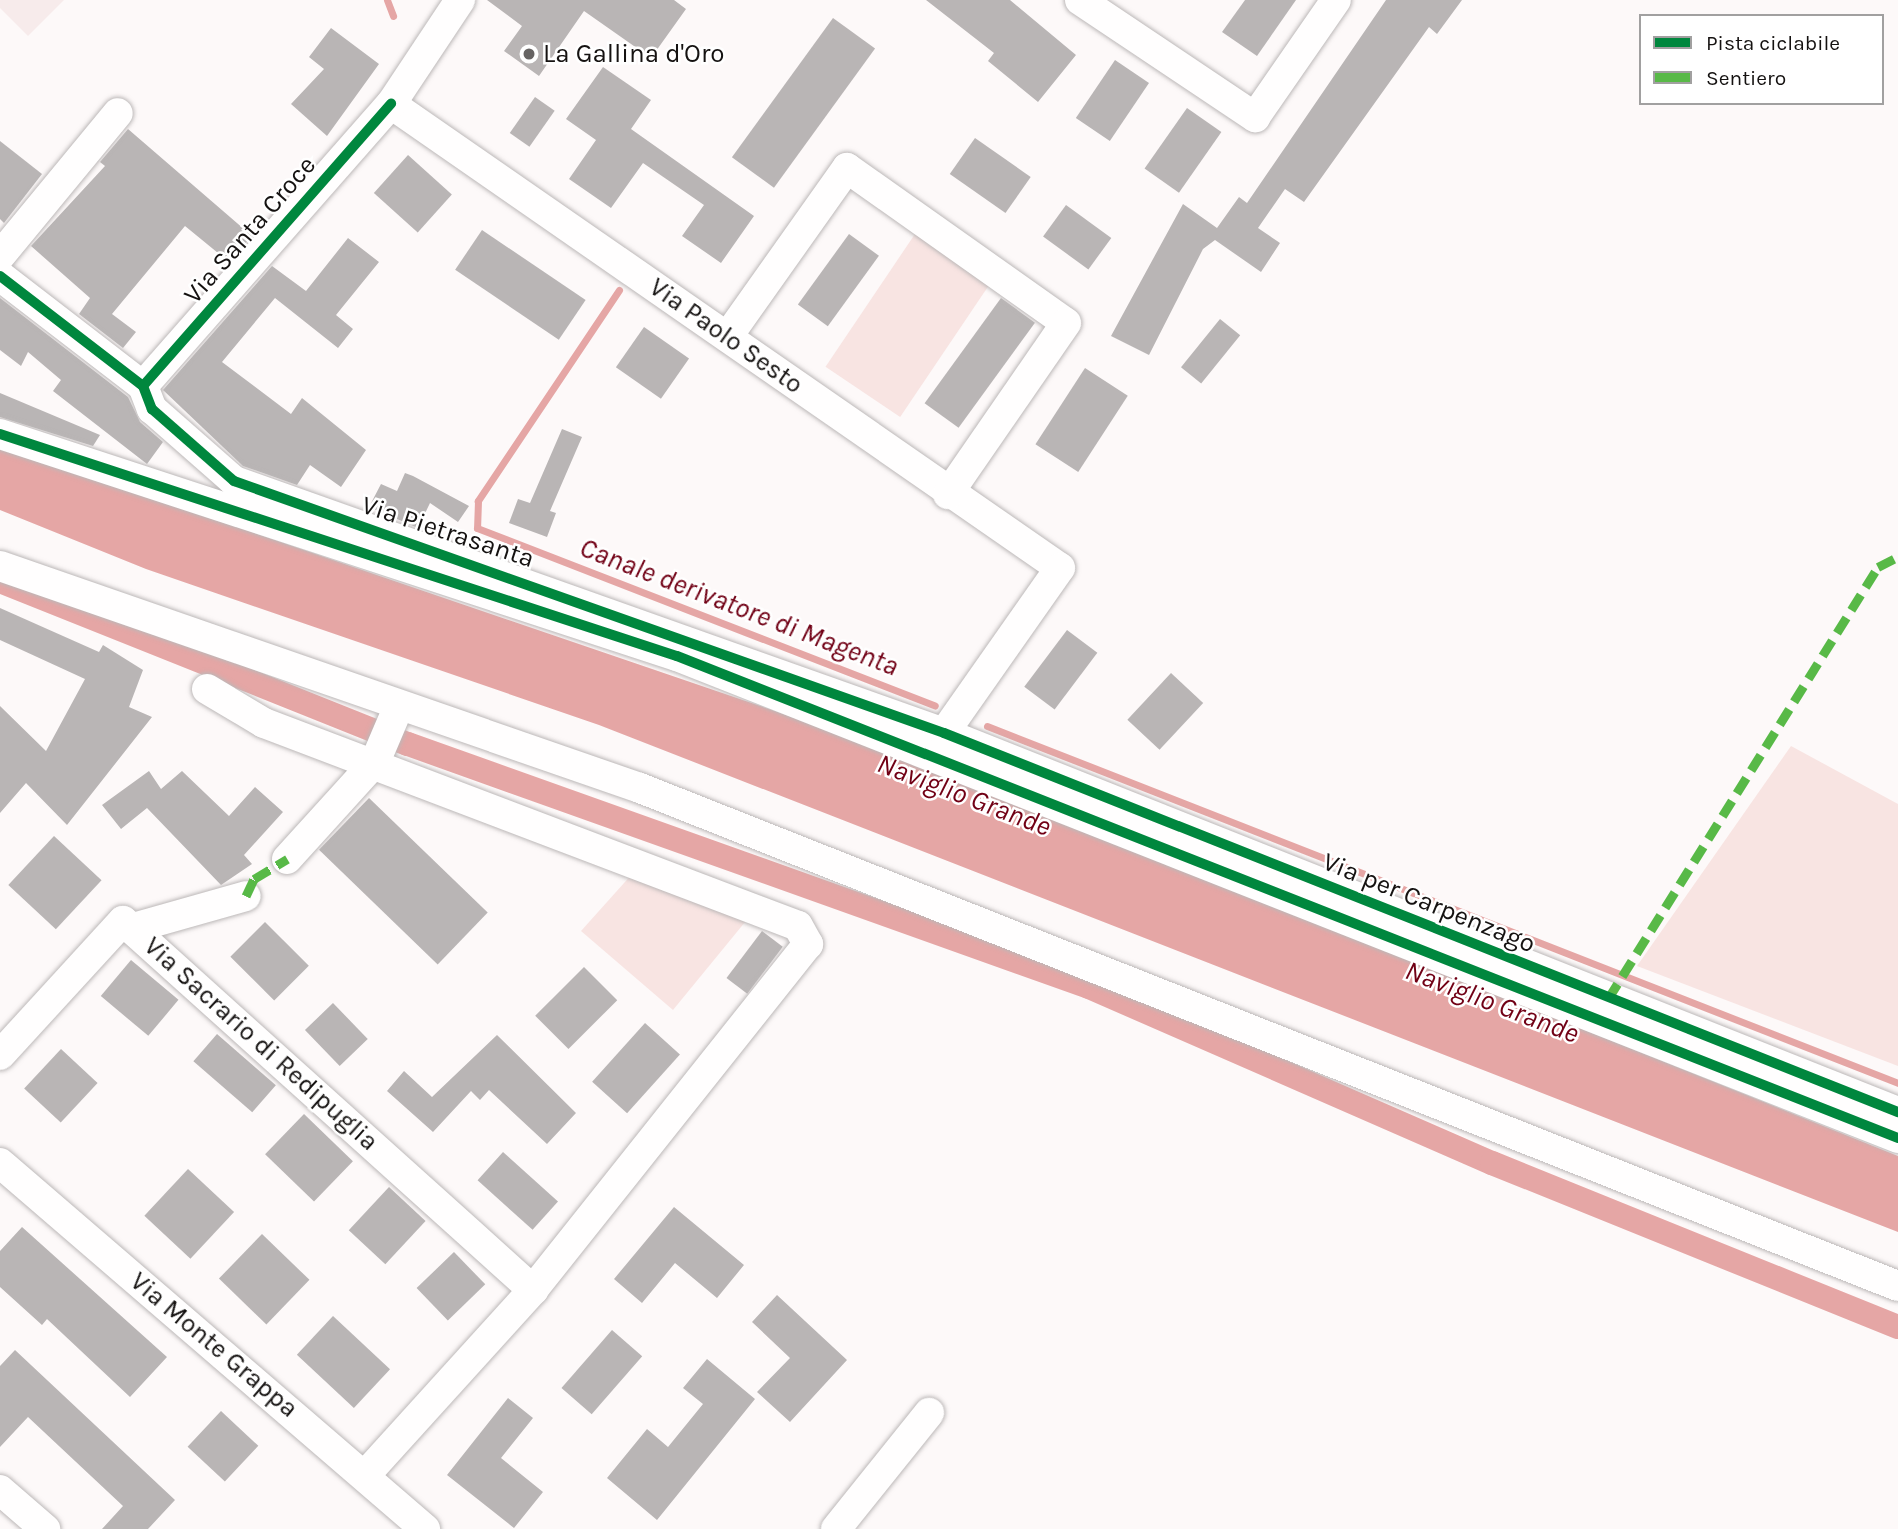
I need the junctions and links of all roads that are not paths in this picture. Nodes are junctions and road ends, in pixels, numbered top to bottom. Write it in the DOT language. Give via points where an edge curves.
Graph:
graph roads {
  1 [pos="460,0"];
  2 [pos="1080,0"];
  3 [pos="1336,0"];
  4 [pos="391,104"];
  5 [pos="118,113"];
  6 [pos="0,257"];
  7 [pos="0,276"];
  8 [pos="727,336"];
  9 [pos="143,386"];
  10 [pos="0,434"];
  11 [pos="948,494"];
  12 [pos="0,566"];
  13 [pos="207,689"];
  14 [pos="398,708"];
  15 [pos="944,733"];
  16 [pos="375,762"];
  17 [pos="287,859"];
  18 [pos="246,896"];
  19 [pos="133,928"];
  20 [pos="0,1055"];
  21 [pos="1898,1112"];
  22 [pos="1898,1138"];
  23 [pos="0,1163"];
  24 [pos="1898,1286"];
  25 [pos="533,1290"];
  26 [pos="929,1413"];
  27 [pos="366,1474"];
  28 [pos="0,1490"];
  29 [pos="44,1529"];
  30 [pos="425,1529"];
  31 [pos="836,1529"];
  1 -- 4 [label="street, Via Santa Croce"];
  2 -- 3 [label="street" via="1255,117"];
  4 -- 8 [label="street, Via Paolo Sesto"];
  4 -- 9 [label="street, Via Santa Croce"];
  5 -- 6 [label="street"];
  7 -- 9 [label="street, Via Pietrasanta"];
  8 -- 11 [label="street, Via Paolo Sesto"];
  8 -- 11 [label="street" via="847,167 1066,323"];
  9 -- 15 [label="street, Via Pietrasanta" via="152,410 234,481 286,503 551,589"];
  10 -- 22 [label="street" via="677,656"];
  11 -- 15 [label="street, Via Paolo Sesto" via="1060,568"];
  12 -- 14 [label="street"];
  13 -- 16 [label="street" via="264,723"];
  14 -- 16 [label="street"];
  14 -- 24 [label="street" via="640,788"];
  15 -- 21 [label="street, Via per Carpenzago"];
  16 -- 17 [label="street"];
  16 -- 25 [label="street" via="799,926 808,944"];
  18 -- 19 [label="street"];
  19 -- 20 [label="street, Via Sacrario di Redipuglia" via="123,921"];
  19 -- 25 [label="street, Via Sacrario di Redipuglia"];
  23 -- 27 [label="street, Via Monte Grappa"];
  25 -- 27 [label="street"];
  26 -- 31 [label="street"];
  27 -- 30 [label="street, Via Monte Grappa"];
  28 -- 29 [label="street"];
}
